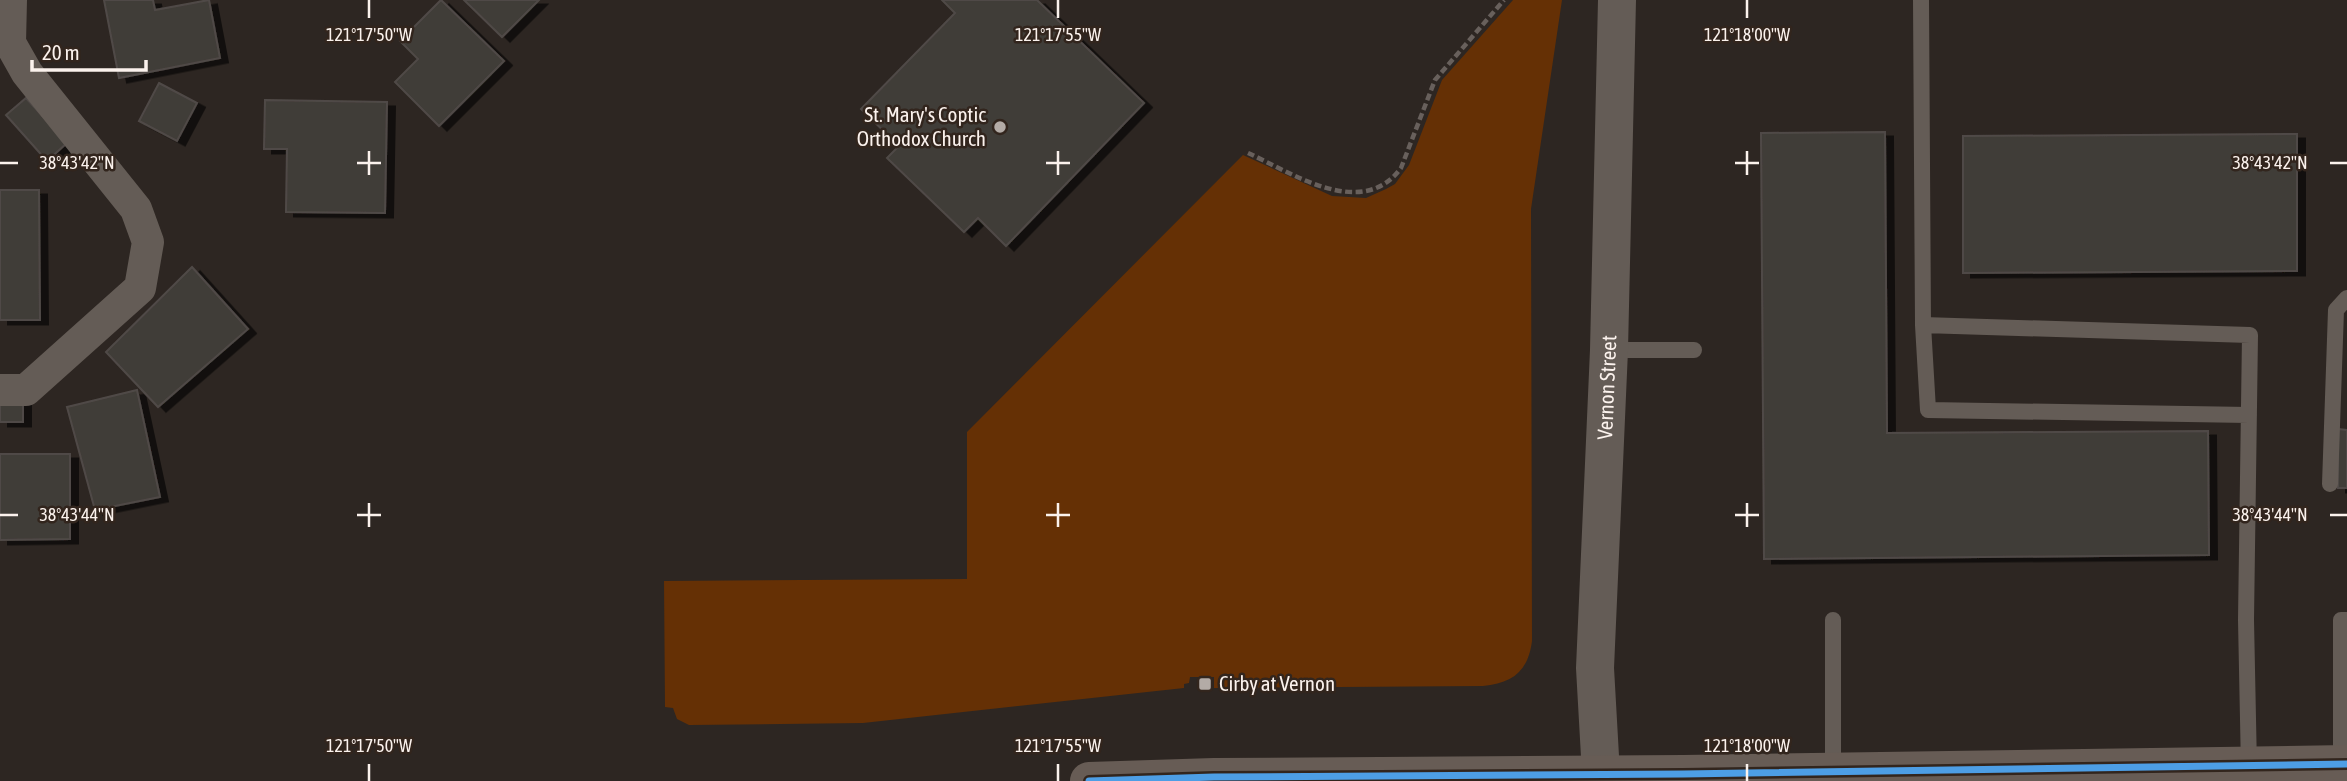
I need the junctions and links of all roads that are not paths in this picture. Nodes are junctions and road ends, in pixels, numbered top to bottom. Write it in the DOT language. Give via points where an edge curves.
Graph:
graph roads {
  1 [pos="11,0"];
  2 [pos="1617,0"];
  3 [pos="1921,0"];
  4 [pos="2347,298"];
  5 [pos="1923,325"];
  6 [pos="1609,350"];
  7 [pos="1693,350"];
  8 [pos="0,390"];
  9 [pos="2249,415"];
  10 [pos="2330,484"];
  11 [pos="1833,620"];
  12 [pos="2347,620"];
  13 [pos="2344,764"];
  14 [pos="1833,772"];
  15 [pos="2249,773"];
  16 [pos="1601,774"];
  17 [pos="1089,781"];
  1 -- 8 [label="street" via="10,43 27,73 136,209 148,242 140,288 26,390"];
  2 -- 6 [label="street, Vernon Street"];
  3 -- 5 [label="lane"];
  4 -- 10 [label="lane" via="2336,310"];
  5 -- 9 [label="lane" via="1928,410"];
  5 -- 9 [label="lane" via="2250,335"];
  6 -- 7 [label="lane"];
  6 -- 16 [label="street, Vernon Street" via="1595,668"];
  9 -- 15 [label="lane"];
  11 -- 14 [label="lane"];
  12 -- 13 [label="lane" via="2342,620"];
  13 -- 15 [label="main road"];
  14 -- 15 [label="main road"];
  14 -- 16 [label="main road"];
  16 -- 17 [label="main road"];
}
